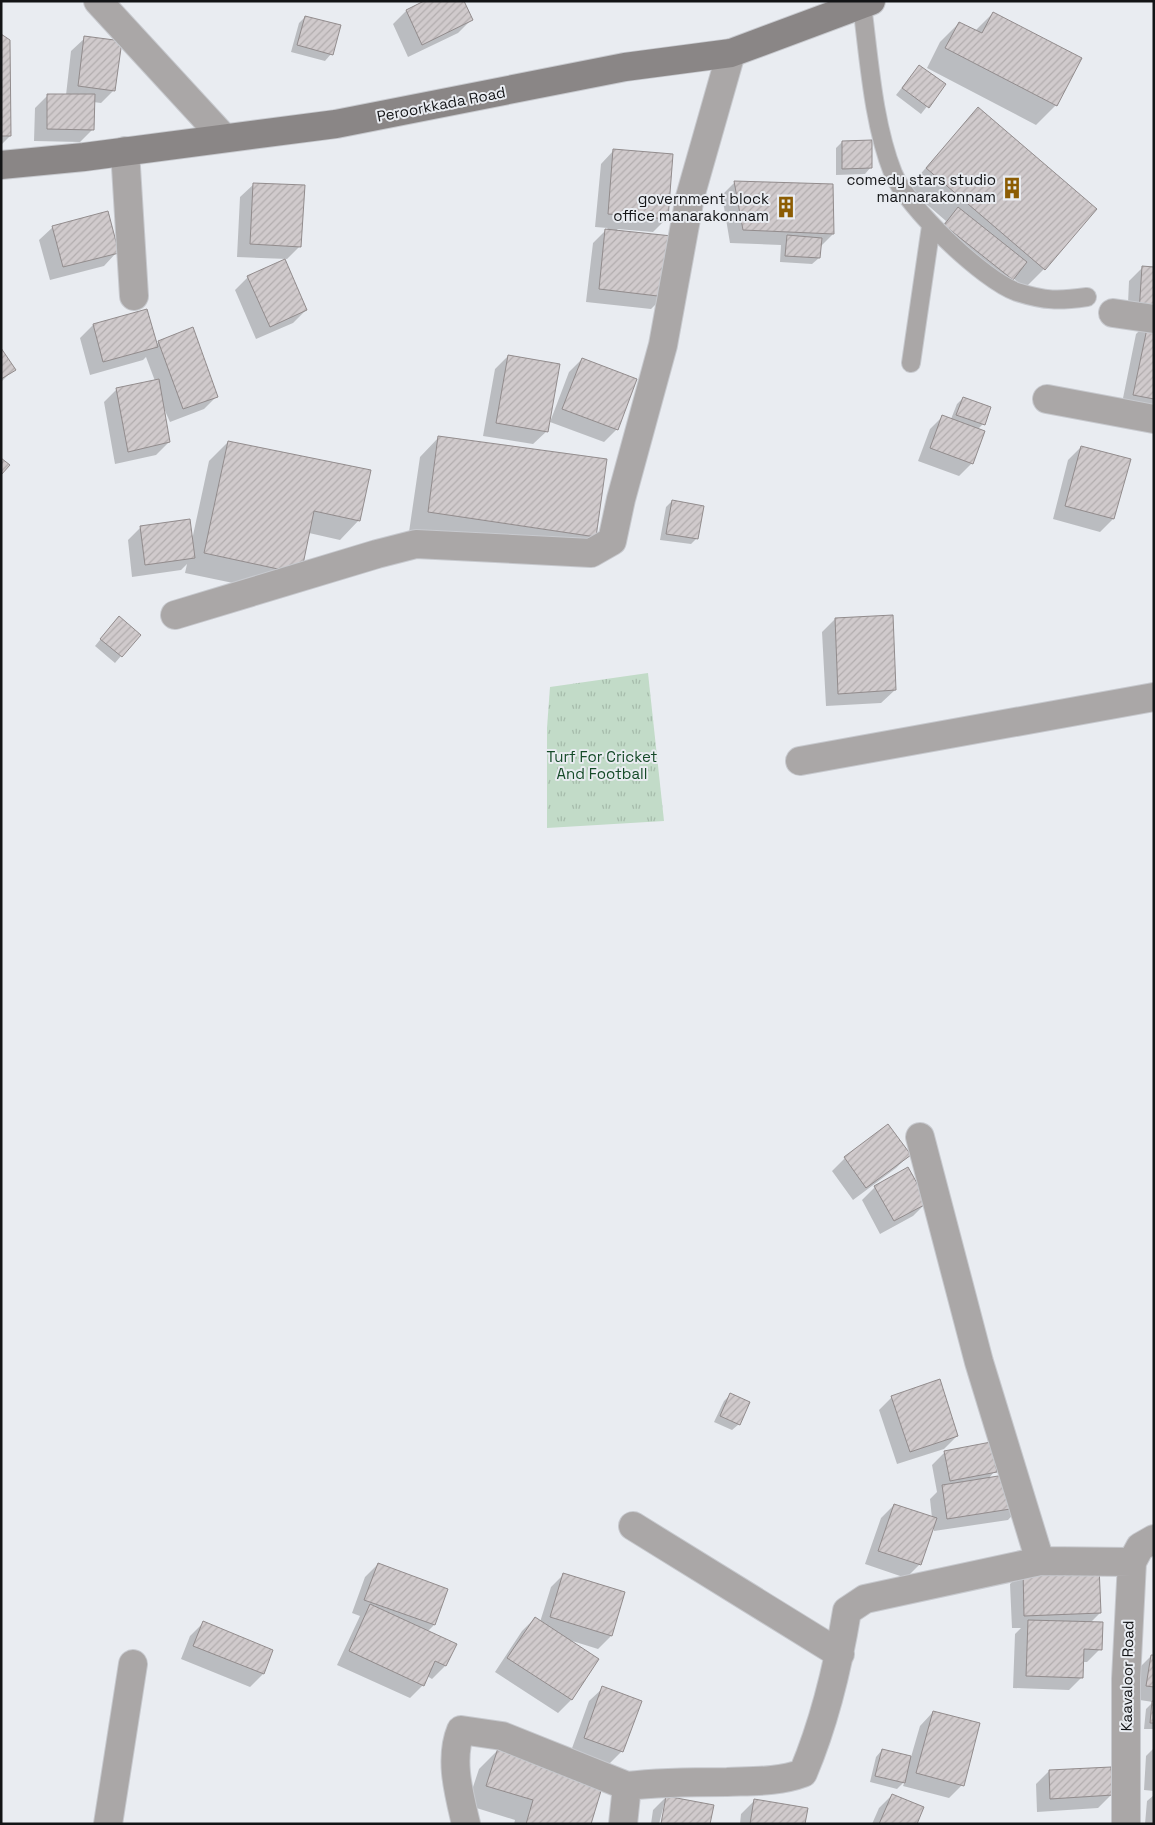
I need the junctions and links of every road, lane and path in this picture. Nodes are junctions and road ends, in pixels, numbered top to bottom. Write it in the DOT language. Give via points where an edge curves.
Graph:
graph roads {
  1 [pos="98,1"];
  2 [pos="866,3"];
  3 [pos="731,53"];
  4 [pos="224,138"];
  5 [pos="125,152"];
  6 [pos="1,165"];
  7 [pos="930,226"];
  8 [pos="134,296"];
  9 [pos="1087,297"];
  10 [pos="1113,313"];
  11 [pos="1154,319"];
  12 [pos="911,363"];
  13 [pos="1046,399"];
  14 [pos="1154,419"];
  15 [pos="175,615"];
  16 [pos="1154,697"];
  17 [pos="800,761"];
  18 [pos="920,1137"];
  19 [pos="633,1526"];
  20 [pos="1154,1539"];
  21 [pos="1040,1561"];
  22 [pos="1132,1562"];
  23 [pos="840,1654"];
  24 [pos="133,1664"];
  25 [pos="627,1786"];
  26 [pos="108,1824"];
  27 [pos="466,1824"];
  28 [pos="623,1824"];
  29 [pos="1126,1824"];
  1 -- 4 [label="street"];
  2 -- 3 [label="main road, Peroorkkada Road"];
  2 -- 7 [label="lane" via="877,115 893,174"];
  3 -- 4 [label="main road, Peroorkkada Road" via="625,67 336,124"];
  3 -- 15 [label="street" via="690,197 663,345 612,542 591,553 416,544"];
  4 -- 5 [label="main road, Peroorkkada Road"];
  5 -- 6 [label="main road, Peroorkkada Road"];
  5 -- 8 [label="street"];
  7 -- 9 [label="lane" via="977,266 1015,291 1052,301"];
  7 -- 12 [label="lane"];
  10 -- 11 [label="street"];
  13 -- 14 [label="street"];
  16 -- 17 [label="street"];
  18 -- 21 [label="street" via="980,1362"];
  19 -- 23 [label="street"];
  20 -- 22 [label="street" via="1140,1547"];
  21 -- 22 [label="street"];
  21 -- 23 [label="street" via="865,1599 847,1611"];
  22 -- 29 [label="street, Kaavaloor Road" via="1126,1679"];
  23 -- 25 [label="street" via="816,1743 803,1773 767,1781"];
  24 -- 26 [label="street"];
  25 -- 27 [label="street" via="502,1736 461,1730 456,1742 456,1782"];
  25 -- 28 [label="street"];
}
